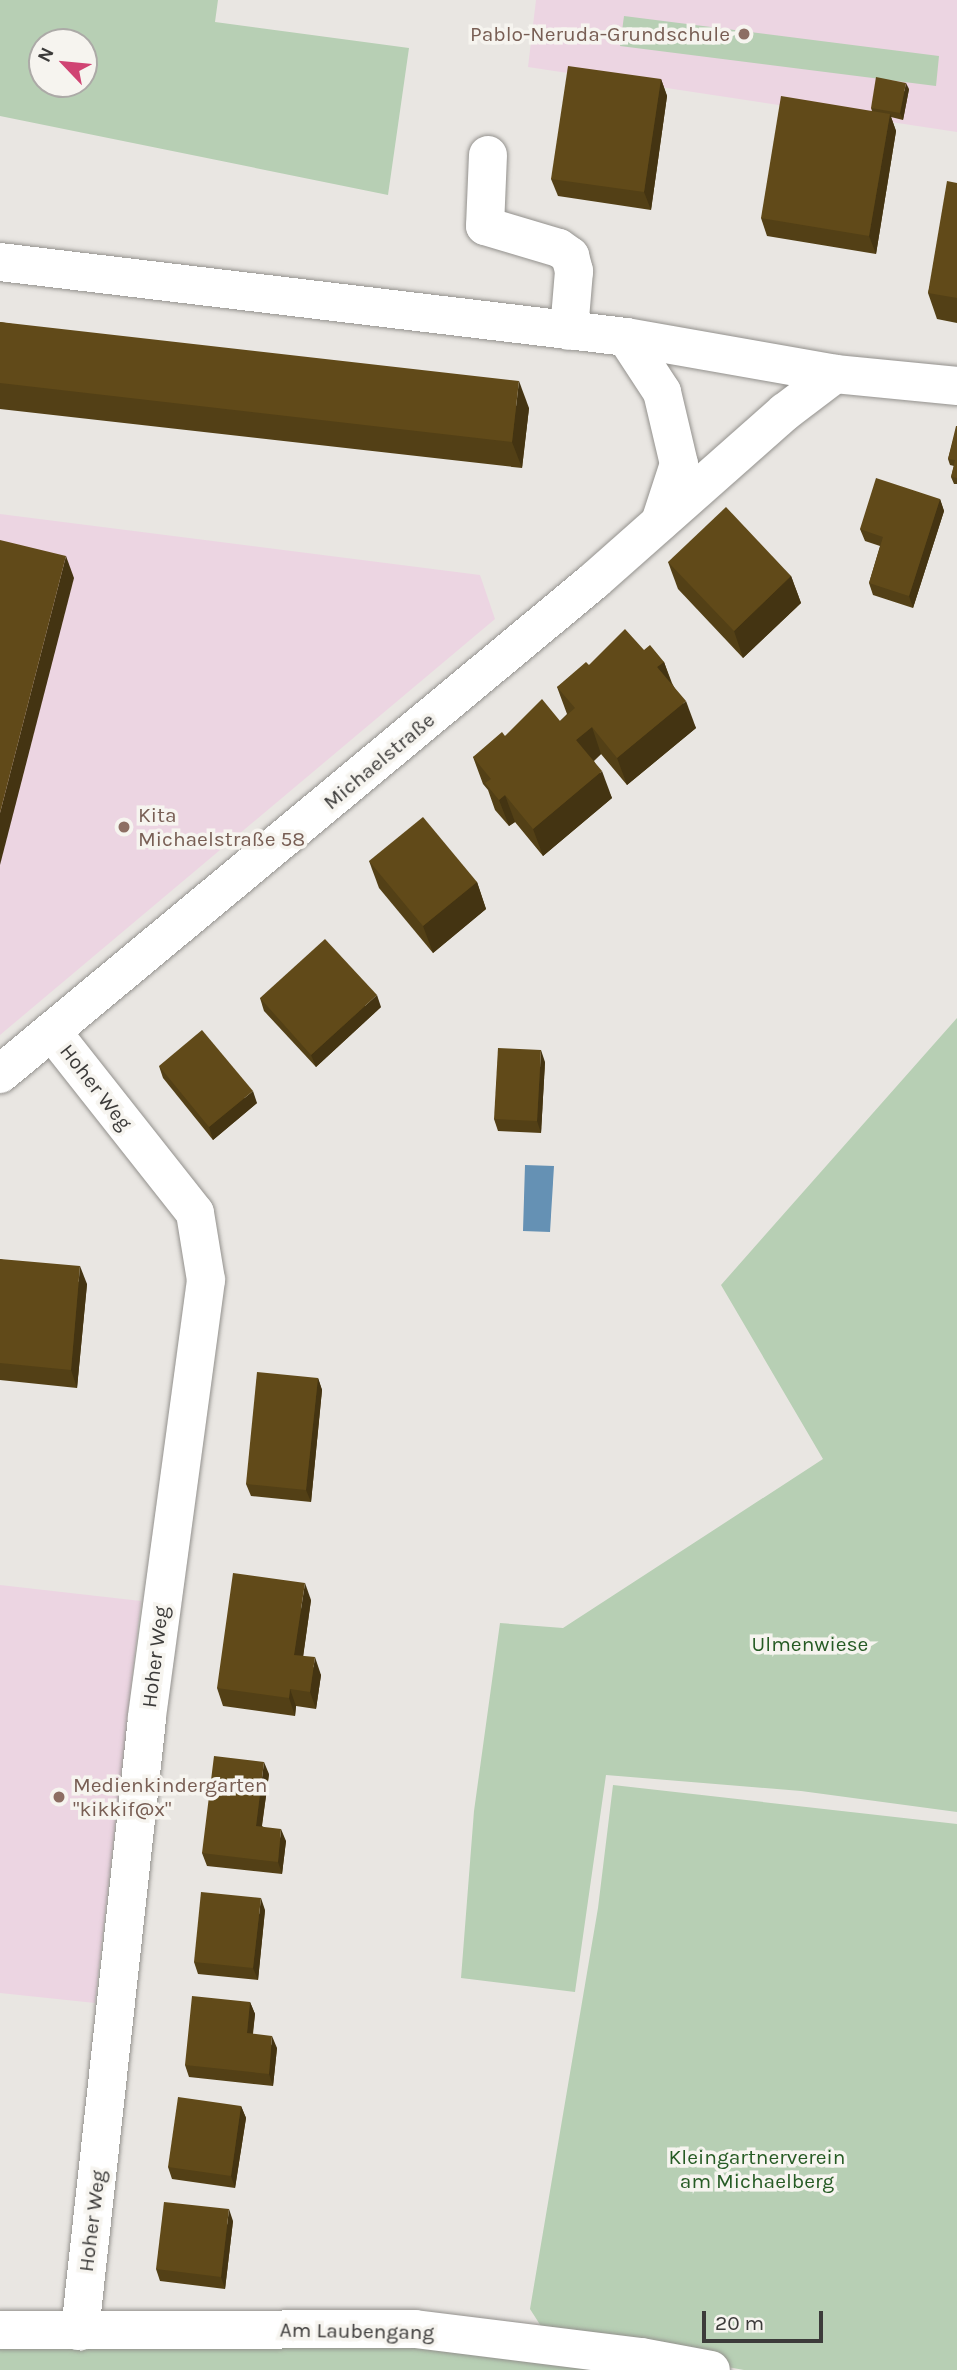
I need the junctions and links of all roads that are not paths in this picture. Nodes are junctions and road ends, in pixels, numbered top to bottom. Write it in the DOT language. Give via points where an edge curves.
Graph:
graph roads {
  1 [pos="488,155"];
  2 [pos="0,262"];
  3 [pos="569,331"];
  4 [pos="626,337"];
  5 [pos="835,374"];
  6 [pos="957,386"];
  7 [pos="658,526"];
  8 [pos="53,1033"];
  9 [pos="0,1074"];
  10 [pos="0,2330"];
  11 [pos="80,2331"];
  12 [pos="711,2370"];
  1 -- 3 [label="street" via="485,226 559,248 570,256 574,271"];
  2 -- 3 [label="street"];
  3 -- 4 [label="street"];
  4 -- 5 [label="street"];
  4 -- 7 [label="street" via="662,393 679,464"];
  5 -- 6 [label="street"];
  5 -- 7 [label="street, Michaelstraße" via="785,412"];
  7 -- 8 [label="street, Michaelstraße"];
  8 -- 9 [label="street, Michaelstraße"];
  8 -- 11 [label="street, Hoher Weg" via="195,1213 206,1280 147,1719"];
  10 -- 11 [label="street, Am Laubengang"];
  11 -- 12 [label="street, Am Laubengang" via="415,2329"];
}
